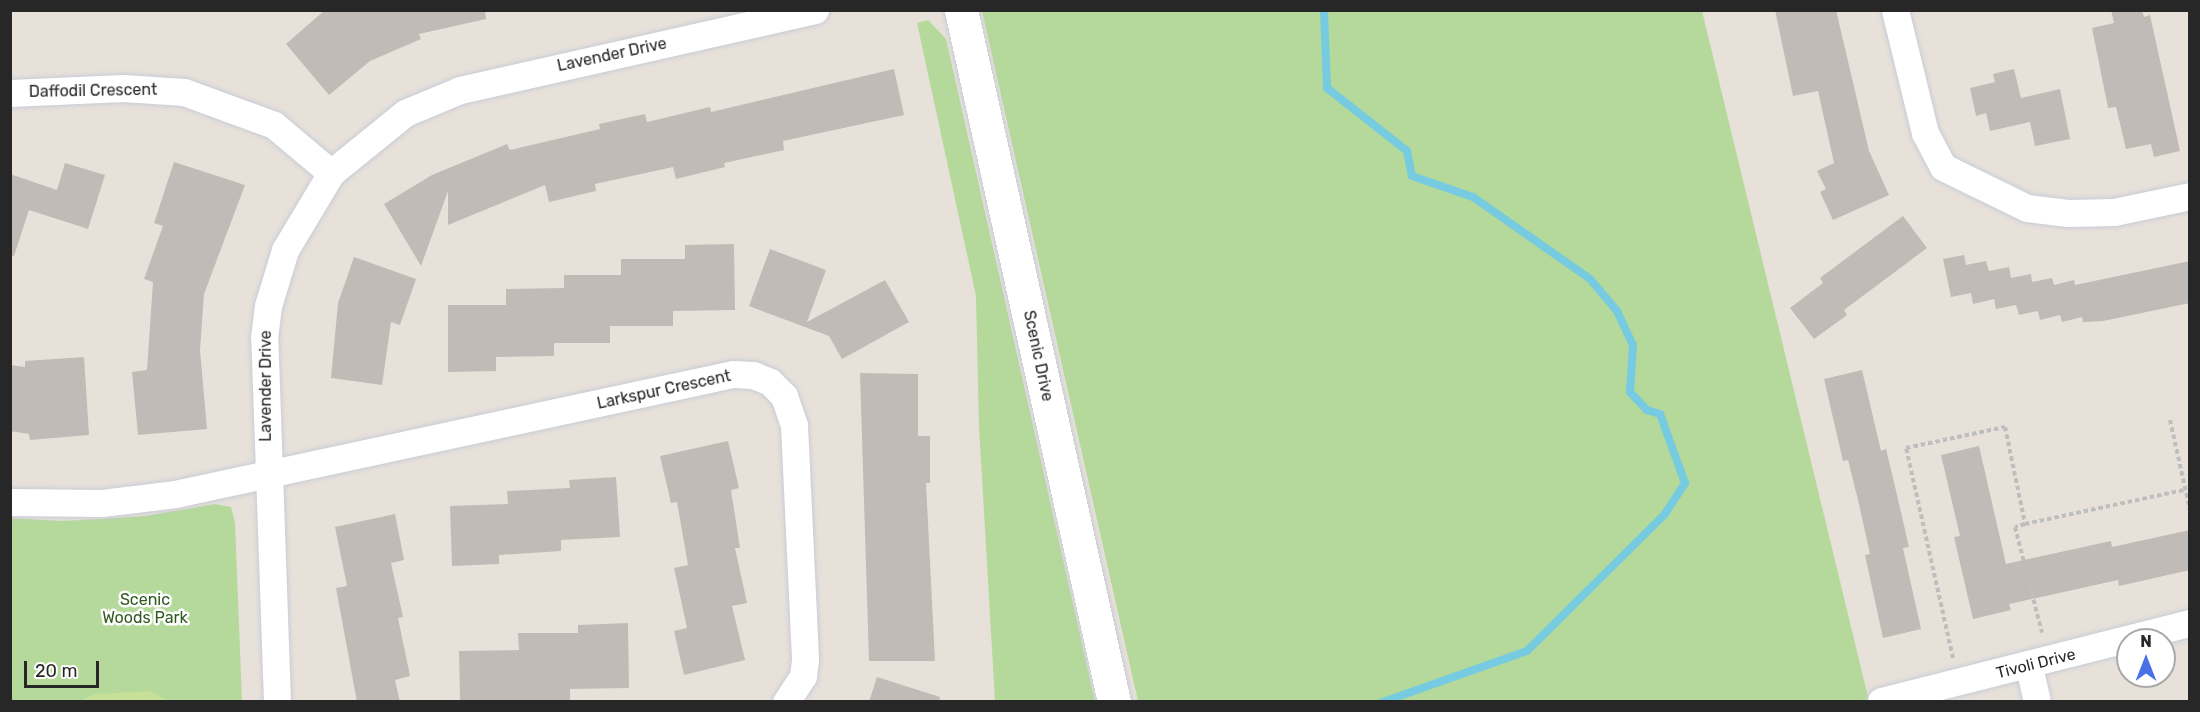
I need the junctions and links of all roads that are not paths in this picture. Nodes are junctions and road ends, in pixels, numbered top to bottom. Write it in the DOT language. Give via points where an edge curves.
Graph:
graph roads {
  1 [pos="814,10"];
  2 [pos="961,10"];
  3 [pos="1895,10"];
  4 [pos="10,93"];
  5 [pos="331,172"];
  6 [pos="2190,196"];
  7 [pos="267,476"];
  8 [pos="10,502"];
  9 [pos="2190,623"];
  10 [pos="2029,667"];
  11 [pos="1881,701"];
  12 [pos="277,702"];
  13 [pos="786,702"];
  14 [pos="1114,702"];
  15 [pos="2037,702"];
  1 -- 5 [label="street, Lavender Drive" via="460,90 405,113"];
  2 -- 14 [label="street, Scenic Drive"];
  3 -- 6 [label="street" via="1925,133 1943,167 2027,208 2068,213 2114,212"];
  4 -- 5 [label="street, Daffodil Crescent" via="123,88 184,92 274,125"];
  5 -- 7 [label="street, Lavender Drive" via="285,250 268,306 264,370"];
  7 -- 8 [label="street" via="136,501"];
  7 -- 12 [label="street, Lavender Drive"];
  7 -- 13 [label="street, Larkspur Crescent" via="733,374 753,375 770,382 784,396 794,425 801,542 805,660 802,676"];
  9 -- 10 [label="street, Tivoli Drive"];
  10 -- 11 [label="street, Tivoli Drive"];
  10 -- 15 [label="street"];
}
